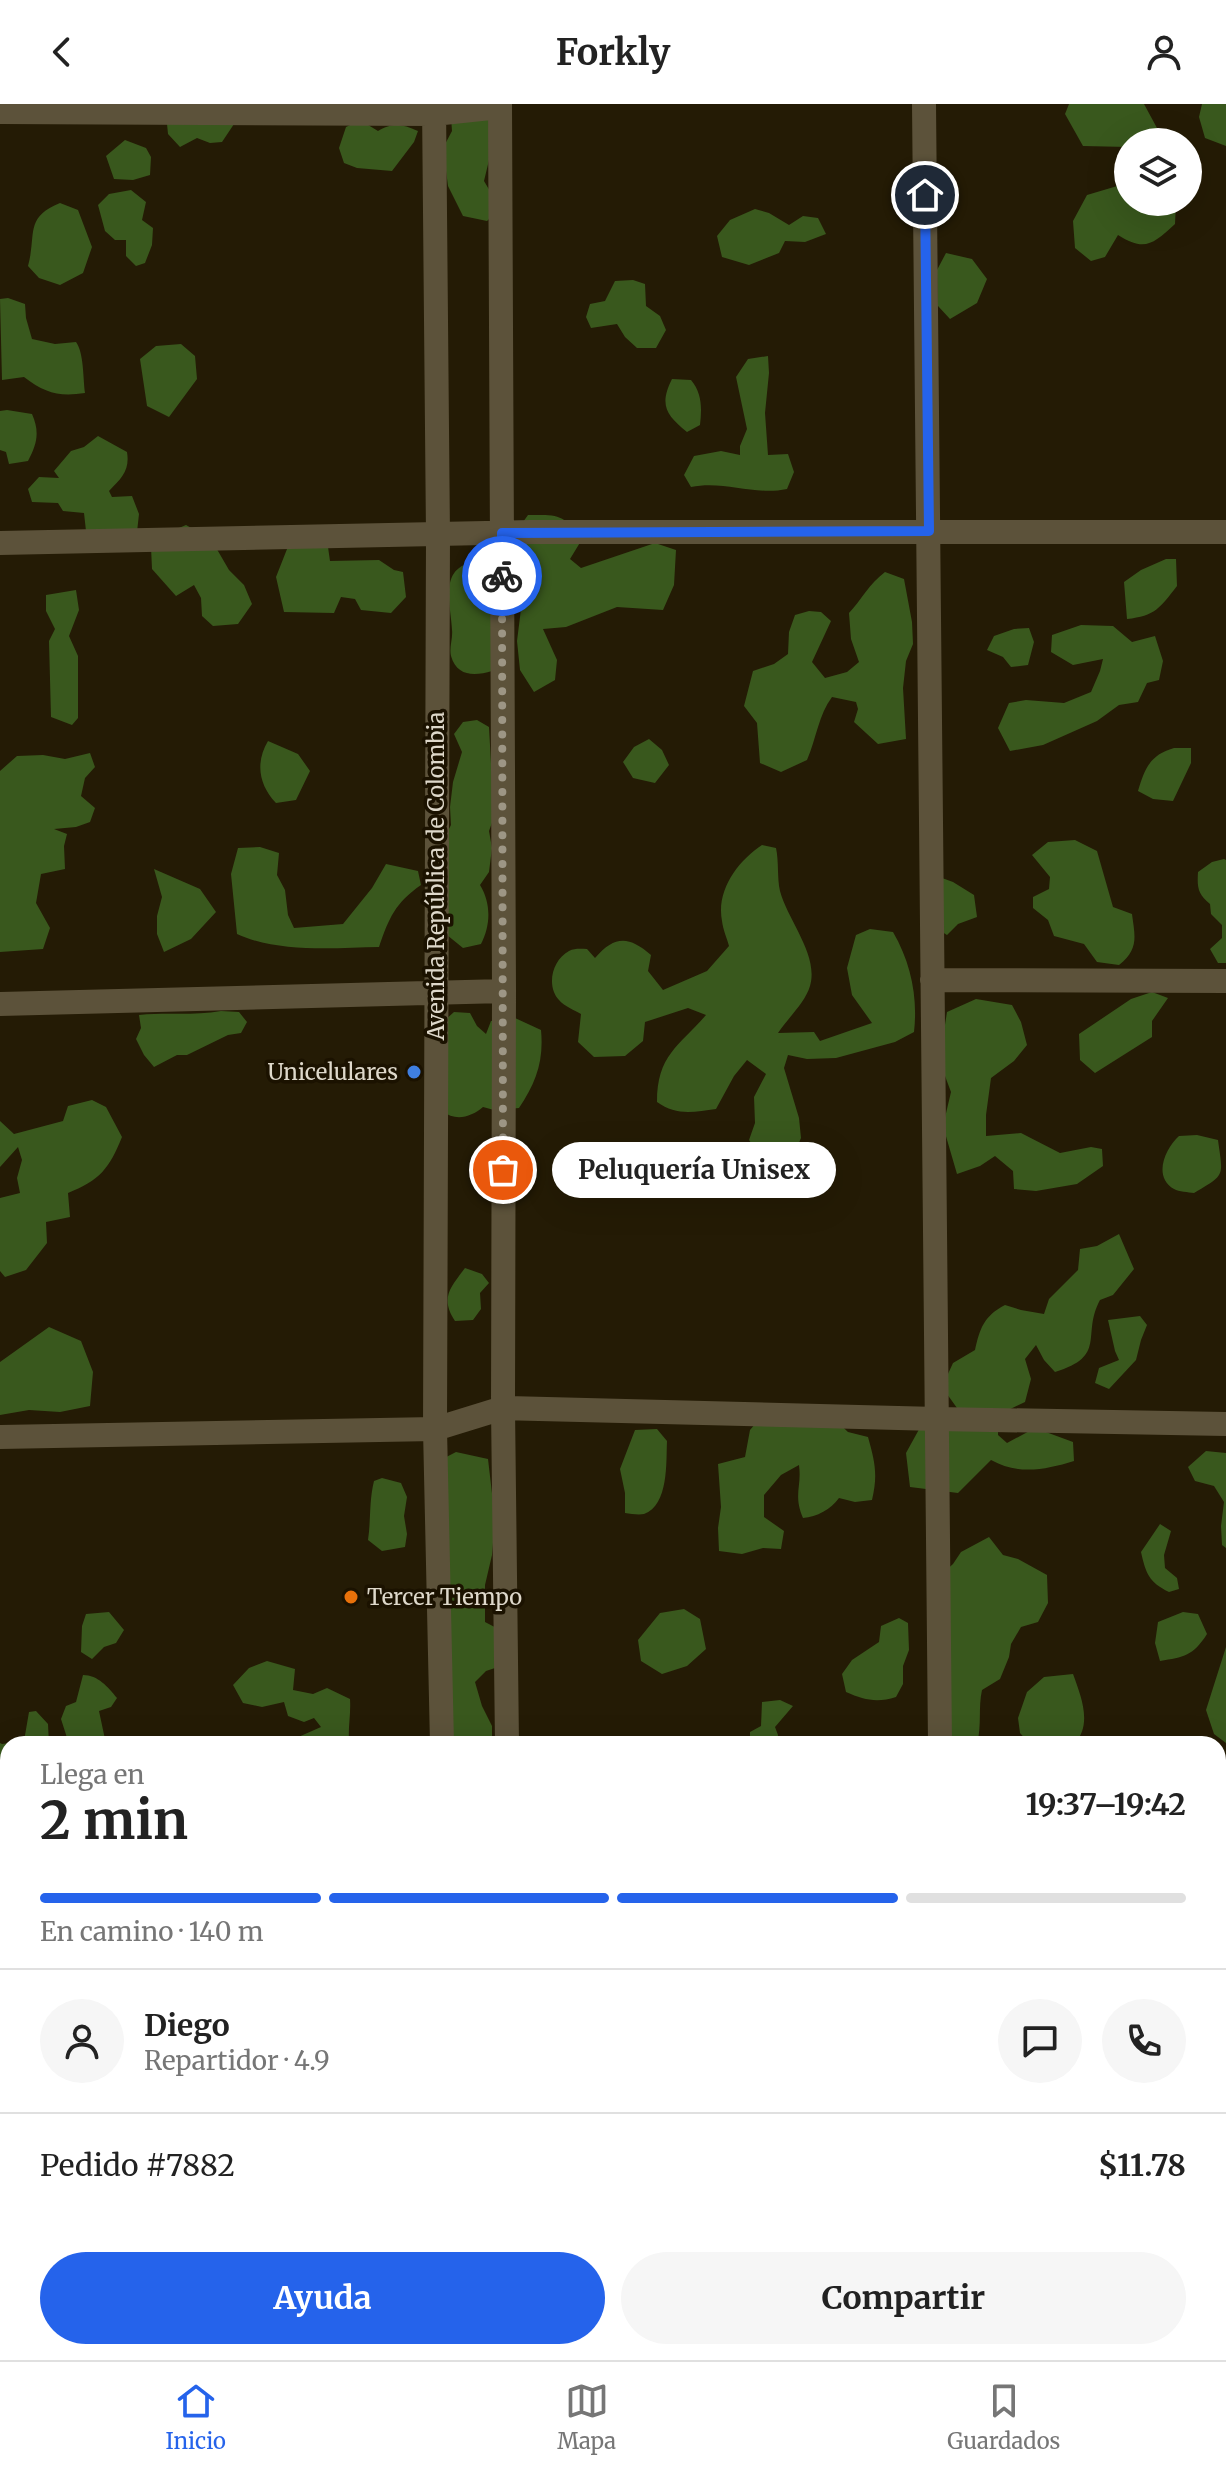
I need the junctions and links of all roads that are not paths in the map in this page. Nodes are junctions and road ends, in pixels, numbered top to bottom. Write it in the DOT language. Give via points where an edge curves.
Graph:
graph roads {
  1 [pos="924,104"];
  2 [pos="500,106"];
  3 [pos="434,109"];
  4 [pos="0,112"];
  5 [pos="929,531"];
  6 [pos="1226,532"];
  7 [pos="502,533"];
  8 [pos="438,536"];
  9 [pos="0,543"];
  10 [pos="932,980"];
  11 [pos="1226,981"];
  12 [pos="504,991"];
  13 [pos="436,993"];
  14 [pos="0,1004"];
  15 [pos="503,1408"];
  16 [pos="937,1419"];
  17 [pos="1226,1424"];
  18 [pos="435,1429"];
  19 [pos="0,1437"];
  20 [pos="442,1736"];
  21 [pos="507,1736"];
  22 [pos="940,1736"];
  1 -- 5 [label="street"];
  2 -- 3 [label="street"];
  2 -- 7 [label="street"];
  3 -- 4 [label="street"];
  3 -- 8 [label="street, Avenida República de Colombia"];
  5 -- 6 [label="street"];
  5 -- 7 [label="street"];
  5 -- 10 [label="street"];
  7 -- 8 [label="street"];
  7 -- 12 [label="street"];
  8 -- 9 [label="street"];
  8 -- 13 [label="street, Avenida República de Colombia"];
  10 -- 11 [label="street"];
  10 -- 16 [label="street"];
  12 -- 13 [label="street"];
  12 -- 15 [label="street"];
  13 -- 14 [label="street"];
  13 -- 18 [label="street, Avenida República de Colombia"];
  15 -- 16 [label="street"];
  15 -- 18 [label="street"];
  15 -- 21 [label="street"];
  16 -- 17 [label="street"];
  16 -- 22 [label="street"];
  18 -- 19 [label="street"];
  18 -- 20 [label="street, Avenida República de Colombia"];
}
